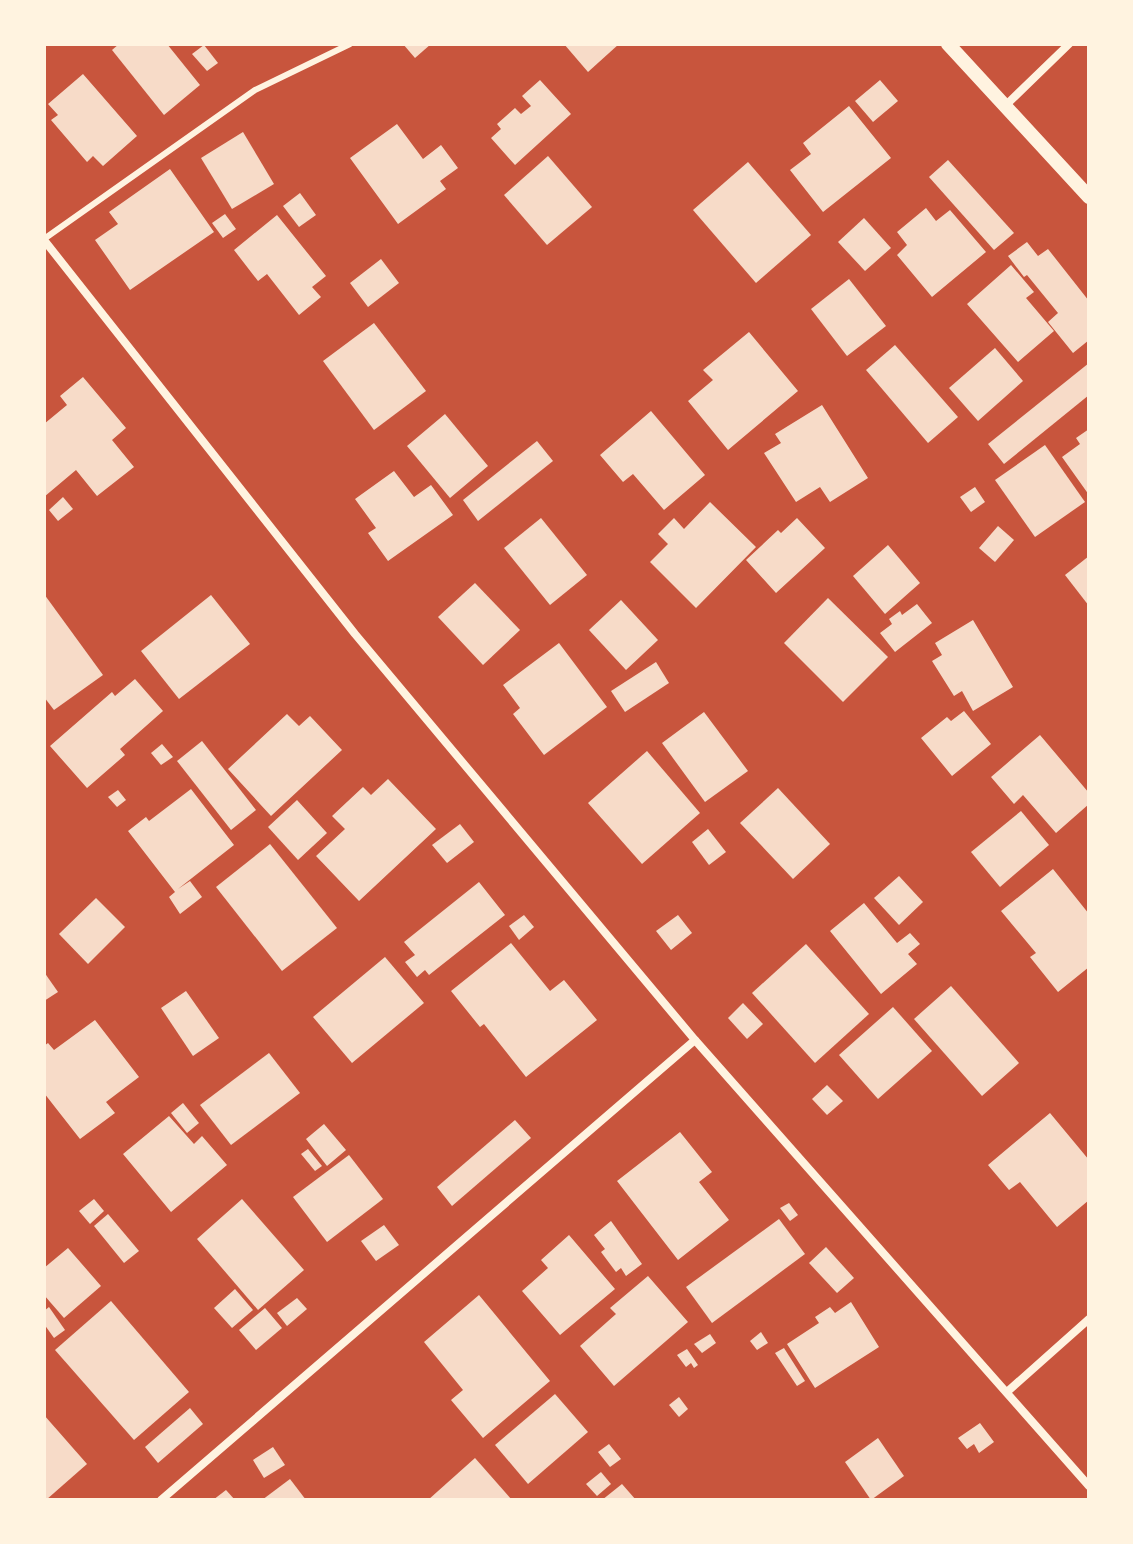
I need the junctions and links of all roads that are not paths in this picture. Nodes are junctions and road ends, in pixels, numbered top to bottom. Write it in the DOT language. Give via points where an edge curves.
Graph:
graph roads {
  1 [pos="350,44"];
  2 [pos="948,44"];
  3 [pos="1069,44"];
  4 [pos="1005,106"];
  5 [pos="1089,197"];
  6 [pos="44,239"];
  7 [pos="695,1040"];
  8 [pos="1089,1319"];
  9 [pos="1007,1392"];
  10 [pos="1089,1486"];
  11 [pos="161,1500"];
  1 -- 6 [label="lane" via="255,90"];
  2 -- 4 [label="street"];
  3 -- 4 [label="street"];
  4 -- 5 [label="street"];
  6 -- 7 [label="street" via="355,634"];
  7 -- 9 [label="street"];
  7 -- 11 [label="street"];
  8 -- 9 [label="street"];
  9 -- 10 [label="street"];
}
